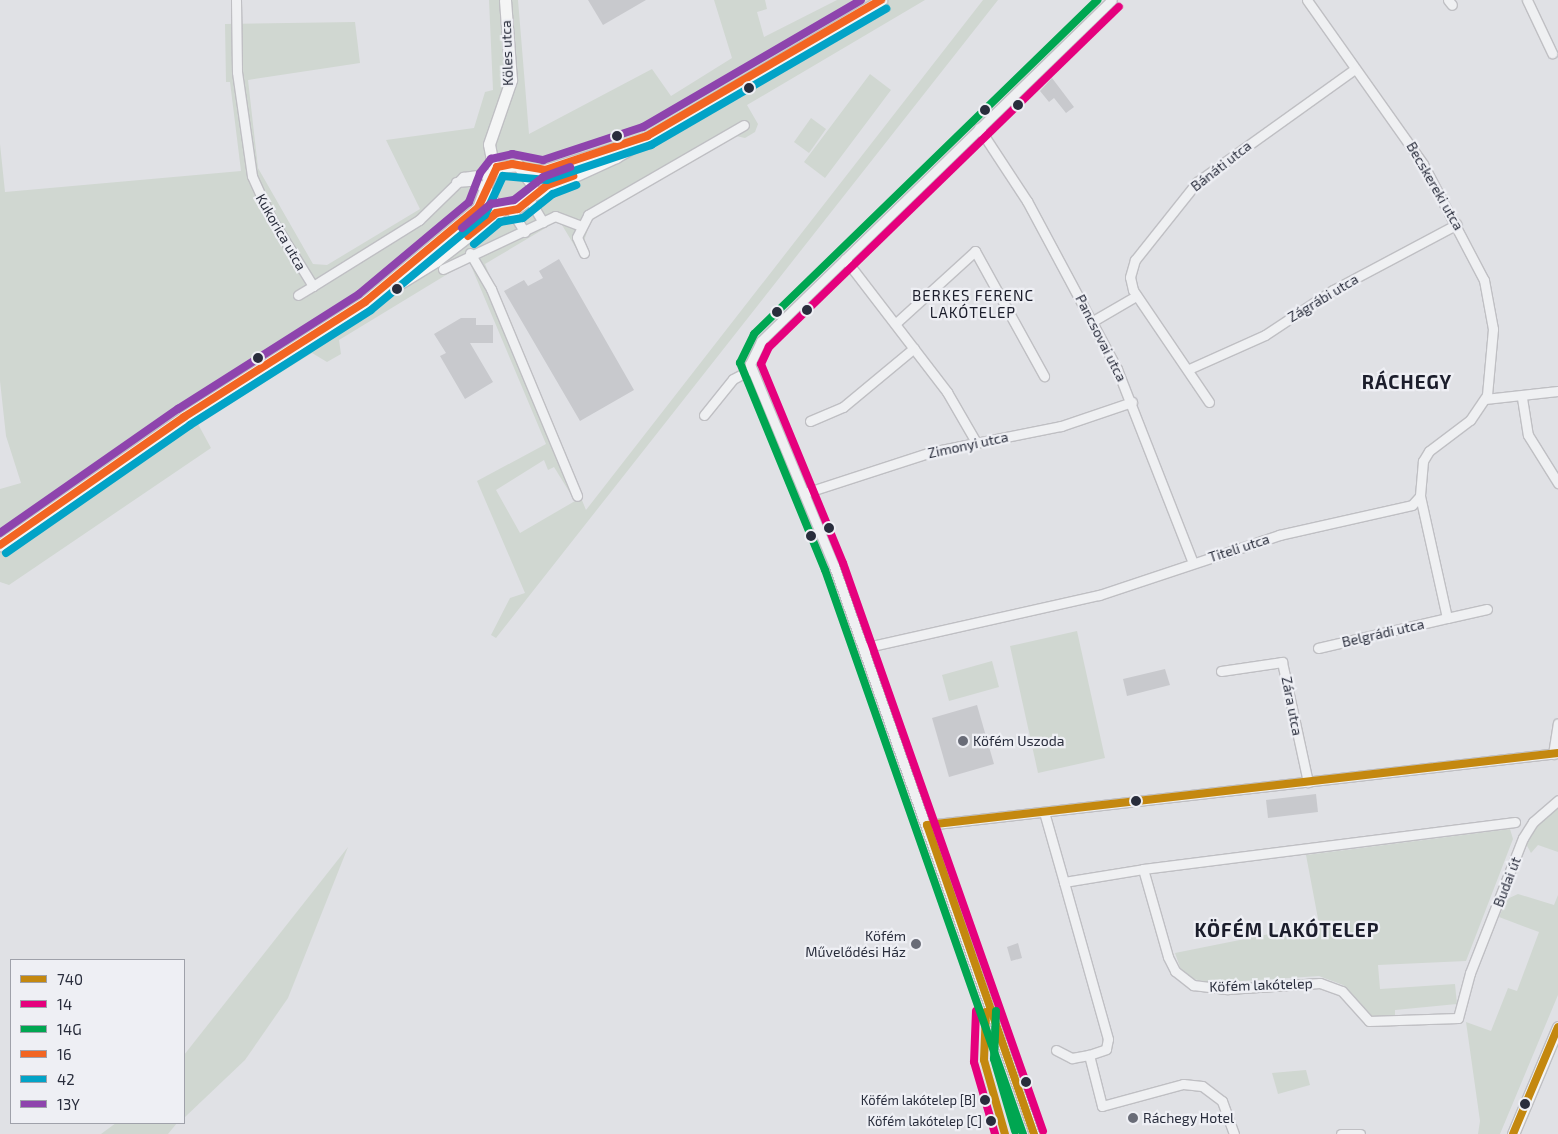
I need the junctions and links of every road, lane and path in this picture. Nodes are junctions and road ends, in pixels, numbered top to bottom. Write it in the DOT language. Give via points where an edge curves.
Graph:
graph roads {
  1 [pos="236,0"];
  2 [pos="505,0"];
  3 [pos="881,0"];
  4 [pos="1112,0"];
  5 [pos="1307,0"];
  6 [pos="1528,0"];
  7 [pos="1552,53"];
  8 [pos="1355,69"];
  9 [pos="744,125"];
  10 [pos="979,128"];
  11 [pos="495,134"];
  12 [pos="647,136"];
  13 [pos="507,164"];
  14 [pos="525,170"];
  15 [pos="492,171"];
  16 [pos="456,182"];
  17 [pos="486,189"];
  18 [pos="530,197"];
  19 [pos="507,210"];
  20 [pos="542,222"];
  21 [pos="1458,224"];
  22 [pos="580,225"];
  23 [pos="525,232"];
  24 [pos="470,253"];
  25 [pos="584,253"];
  26 [pos="845,259"];
  27 [pos="443,269"];
  28 [pos="313,286"];
  29 [pos="298,296"];
  30 [pos="1136,296"];
  31 [pos="365,302"];
  32 [pos="1093,321"];
  33 [pos="896,323"];
  34 [pos="914,348"];
  35 [pos="751,366"];
  36 [pos="1189,369"];
  37 [pos="1044,376"];
  38 [pos="1558,391"];
  39 [pos="1522,398"];
  40 [pos="1485,399"];
  41 [pos="1132,402"];
  42 [pos="1209,402"];
  43 [pos="704,415"];
  44 [pos="810,421"];
  45 [pos="976,442"];
  46 [pos="1558,483"];
  47 [pos="804,493"];
  48 [pos="577,496"];
  49 [pos="1420,496"];
  50 [pos="0,545"];
  51 [pos="1193,563"];
  52 [pos="1487,609"];
  53 [pos="1447,618"];
  54 [pos="863,648"];
  55 [pos="1318,648"];
  56 [pos="1221,671"];
  57 [pos="1558,723"];
  58 [pos="1556,753"];
  59 [pos="1308,782"];
  60 [pos="1558,800"];
  61 [pos="1044,812"];
  62 [pos="1516,822"];
  63 [pos="927,825"];
  64 [pos="1143,869"];
  65 [pos="1064,882"];
  66 [pos="1470,974"];
  67 [pos="1558,1027"];
  68 [pos="1056,1050"];
  69 [pos="1089,1055"];
  70 [pos="1034,1134"];
  71 [pos="1234,1134"];
  72 [pos="1341,1134"];
  73 [pos="1360,1134"];
  74 [pos="1513,1134"];
  1 -- 28 [label="street, Kukorica utca" via="237,72 252,176 270,218"];
  2 -- 11 [label="main road, Köles utca" via="511,80"];
  3 -- 12 [label="main road"];
  4 -- 10 [label="street"];
  5 -- 8 [label="street, Becskereki utca"];
  6 -- 7 [label="street"];
  8 -- 21 [label="street, Becskereki utca" via="1406,136"];
  8 -- 30 [label="street, Bánáti utca" via="1217,166 1182,198 1135,260 1130,277"];
  9 -- 22 [label="street" via="588,215"];
  10 -- 26 [label="street"];
  10 -- 32 [label="street, Pancsovai utca" via="1028,201"];
  11 -- 13 [label="main road, Köles utca" via="495,151"];
  11 -- 15 [label="main road, Köles utca" via="488,148"];
  12 -- 14 [label="main road" via="582,160 545,170"];
  12 -- 18 [label="main road" via="616,157"];
  13 -- 14 [label="main road"];
  13 -- 15 [label="main road"];
  14 -- 18 [label="main road" via="532,184"];
  15 -- 16 [label="street, Kukorica utca" via="467,175"];
  15 -- 17 [label="main road"];
  16 -- 17 [label="street" via="472,181"];
  16 -- 28 [label="street, Kukorica utca" via="420,220"];
  17 -- 19 [label="main road" via="491,201"];
  17 -- 31 [label="main road" via="468,218"];
  18 -- 19 [label="main road"];
  18 -- 20 [label="street"];
  19 -- 23 [label="street"];
  19 -- 31 [label="main road" via="390,291"];
  20 -- 22 [label="street" via="561,215"];
  20 -- 23 [label="street"];
  21 -- 36 [label="street, Zágrábi utca" via="1333,290 1265,335"];
  21 -- 40 [label="street, Becskereki utca" via="1490,303 1493,329"];
  22 -- 25 [label="street" via="577,237"];
  23 -- 24 [label="street"];
  24 -- 27 [label="street"];
  24 -- 48 [label="street" via="491,290"];
  26 -- 33 [label="street"];
  26 -- 35 [label="street" via="761,341"];
  28 -- 29 [label="street"];
  30 -- 32 [label="street"];
  30 -- 36 [label="street, Bánáti utca"];
  31 -- 50 [label="main road" via="184,417"];
  32 -- 41 [label="street, Pancsovai utca"];
  33 -- 34 [label="street"];
  33 -- 37 [label="street" via="976,251"];
  34 -- 44 [label="street" via="843,407"];
  34 -- 45 [label="street"];
  35 -- 43 [label="street" via="733,379"];
  35 -- 47 [label="street"];
  36 -- 42 [label="street, Bánáti utca"];
  38 -- 39 [label="street"];
  39 -- 40 [label="street"];
  39 -- 46 [label="street" via="1528,435"];
  40 -- 49 [label="street" via="1470,420 1428,451 1423,461"];
  41 -- 45 [label="street, Zimonyi utca" via="1069,424"];
  41 -- 51 [label="street, Pancsovai utca"];
  45 -- 47 [label="street, Zimonyi utca"];
  47 -- 54 [label="street"];
  49 -- 51 [label="street, Titeli utca" via="1412,505 1278,535"];
  49 -- 53 [label="street"];
  51 -- 54 [label="street, Titeli utca" via="1099,595"];
  52 -- 53 [label="street, Belgrádi utca"];
  53 -- 55 [label="street, Belgrádi utca"];
  54 -- 63 [label="street"];
  56 -- 59 [label="street, Zára utca" via="1282,662"];
  57 -- 58 [label="street"];
  58 -- 59 [label="street"];
  59 -- 61 [label="street"];
  60 -- 66 [label="street, Budai út" via="1527,831"];
  61 -- 63 [label="street"];
  61 -- 65 [label="street"];
  62 -- 64 [label="street"];
  63 -- 70 [label="street"];
  64 -- 65 [label="street"];
  64 -- 66 [label="street, Köfém lakótelep" via="1168,958 1175,971 1193,985 1228,989 1328,985 1342,992 1362,1017 1388,1023 1458,1018"];
  65 -- 69 [label="street" via="1108,1039 1106,1049"];
  67 -- 74 [label="main road"];
  68 -- 69 [label="street" via="1072,1058"];
  69 -- 71 [label="street" via="1102,1106 1184,1084 1202,1086 1222,1101"];
  72 -- 73 [label="street"];
}
